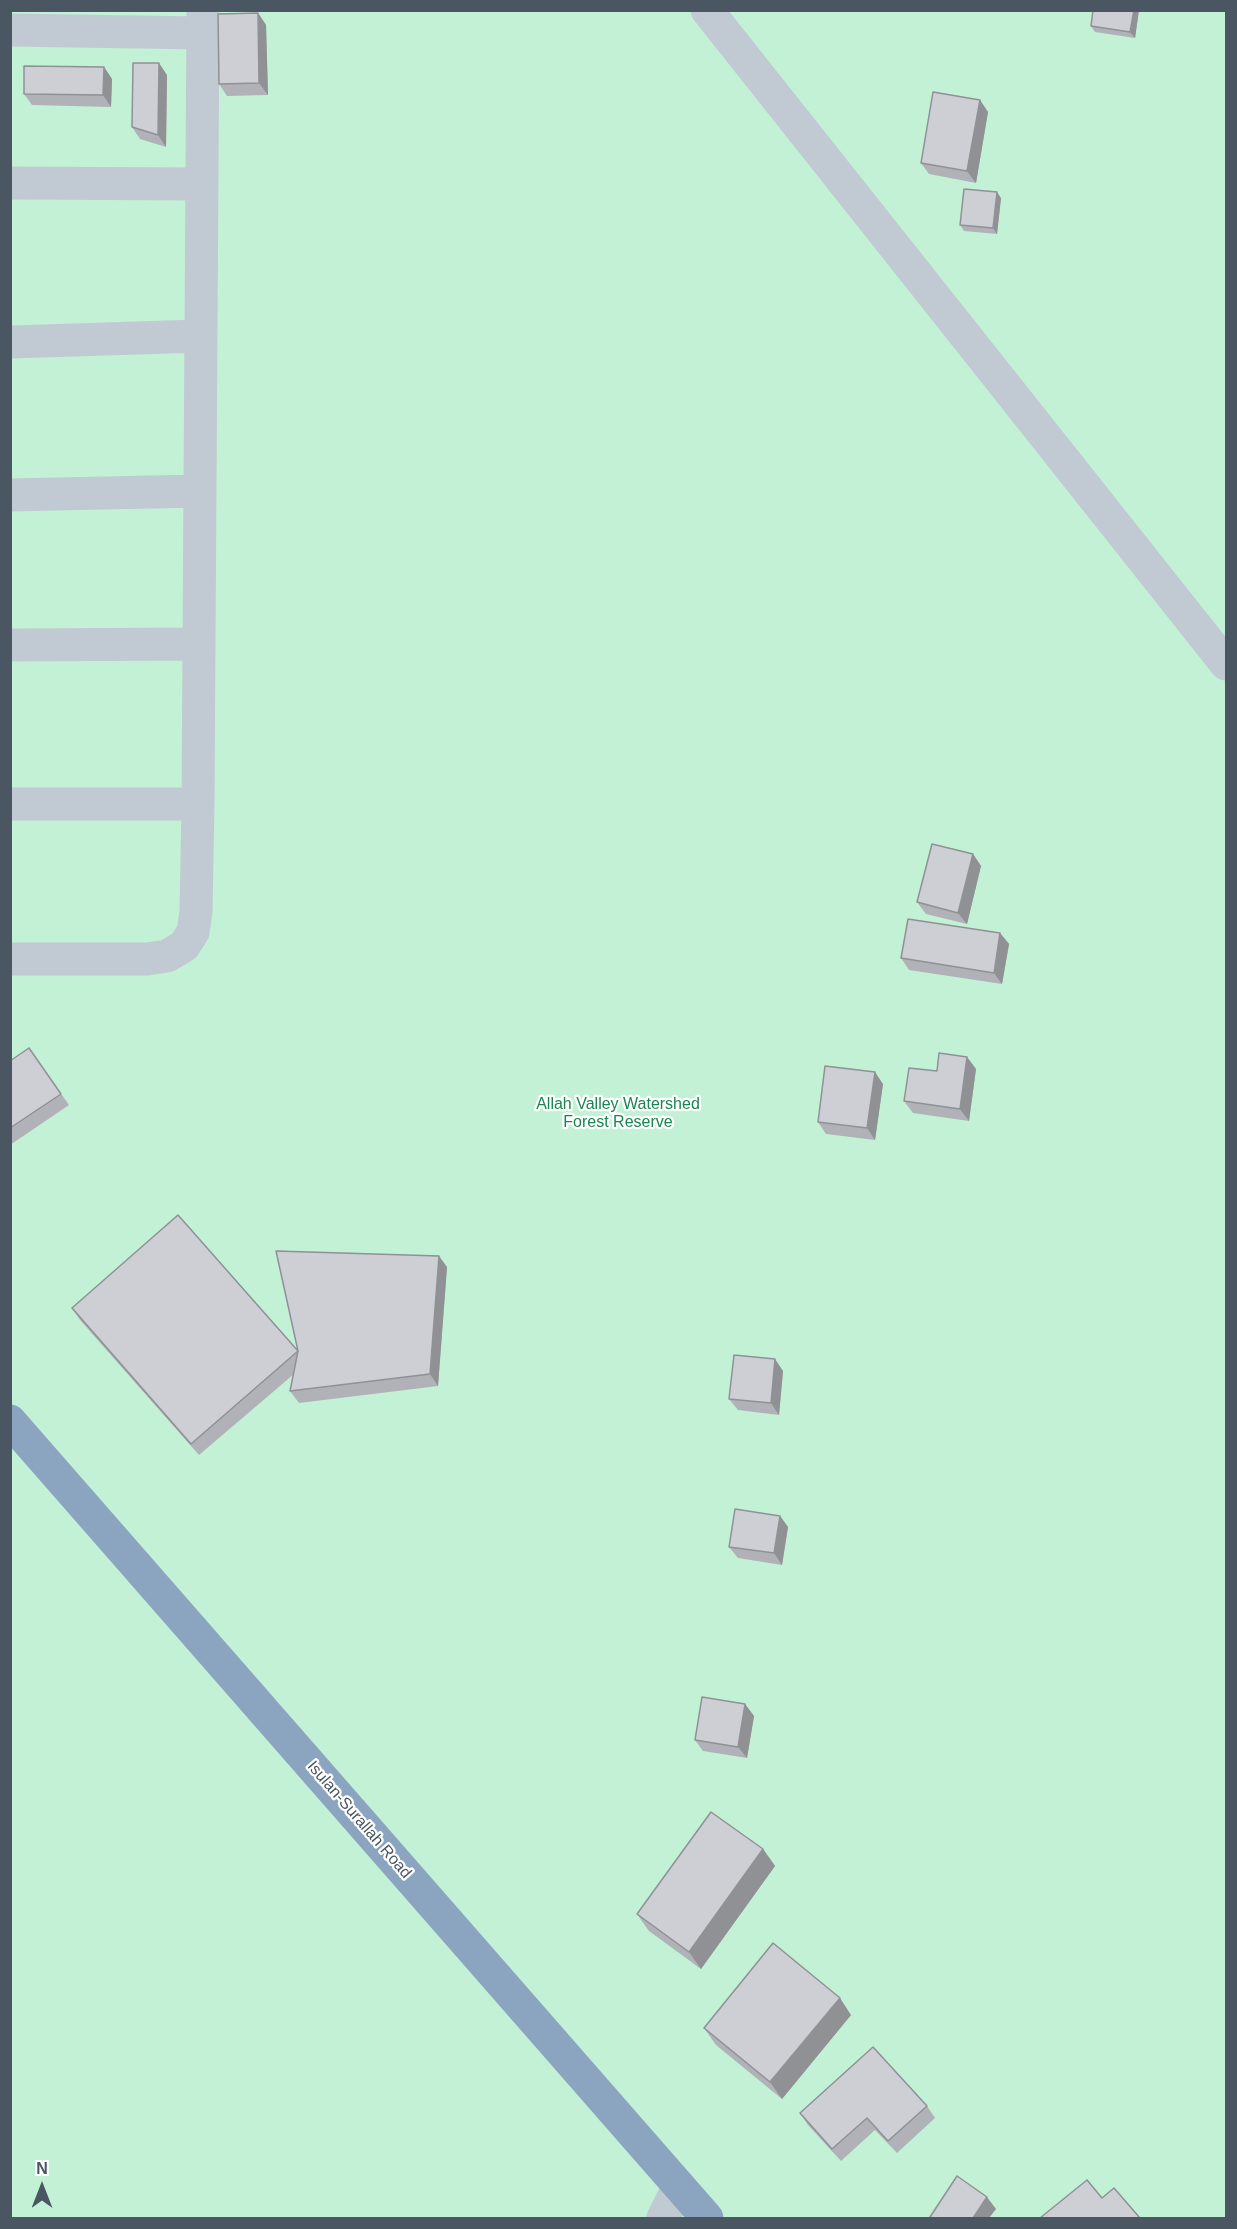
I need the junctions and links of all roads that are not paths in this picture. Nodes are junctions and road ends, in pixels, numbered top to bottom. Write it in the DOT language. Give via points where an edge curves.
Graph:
graph roads {
  1 [pos="707,10"];
  2 [pos="203,22"];
  3 [pos="10,30"];
  4 [pos="10,183"];
  5 [pos="201,184"];
  6 [pos="200,336"];
  7 [pos="10,342"];
  8 [pos="200,491"];
  9 [pos="10,495"];
  10 [pos="198,644"];
  11 [pos="10,645"];
  12 [pos="1227,664"];
  13 [pos="10,804"];
  14 [pos="198,804"];
  15 [pos="10,958"];
  16 [pos="10,1421"];
  17 [pos="679,2186"];
  18 [pos="663,2218"];
  19 [pos="707,2218"];
  1 -- 12 [label="street"];
  2 -- 3 [label="street"];
  2 -- 5 [label="street"];
  4 -- 5 [label="street"];
  5 -- 6 [label="street"];
  6 -- 7 [label="street"];
  6 -- 8 [label="street"];
  8 -- 9 [label="street"];
  8 -- 10 [label="street"];
  10 -- 11 [label="street"];
  10 -- 14 [label="street"];
  13 -- 14 [label="street"];
  14 -- 15 [label="street" via="196,912 193,932 184,946 167,956 147,958"];
  16 -- 17 [label="highway, Isulan-Surallah Road"];
  17 -- 18 [label="street"];
  17 -- 19 [label="highway, Isulan-Surallah Road"];
}
